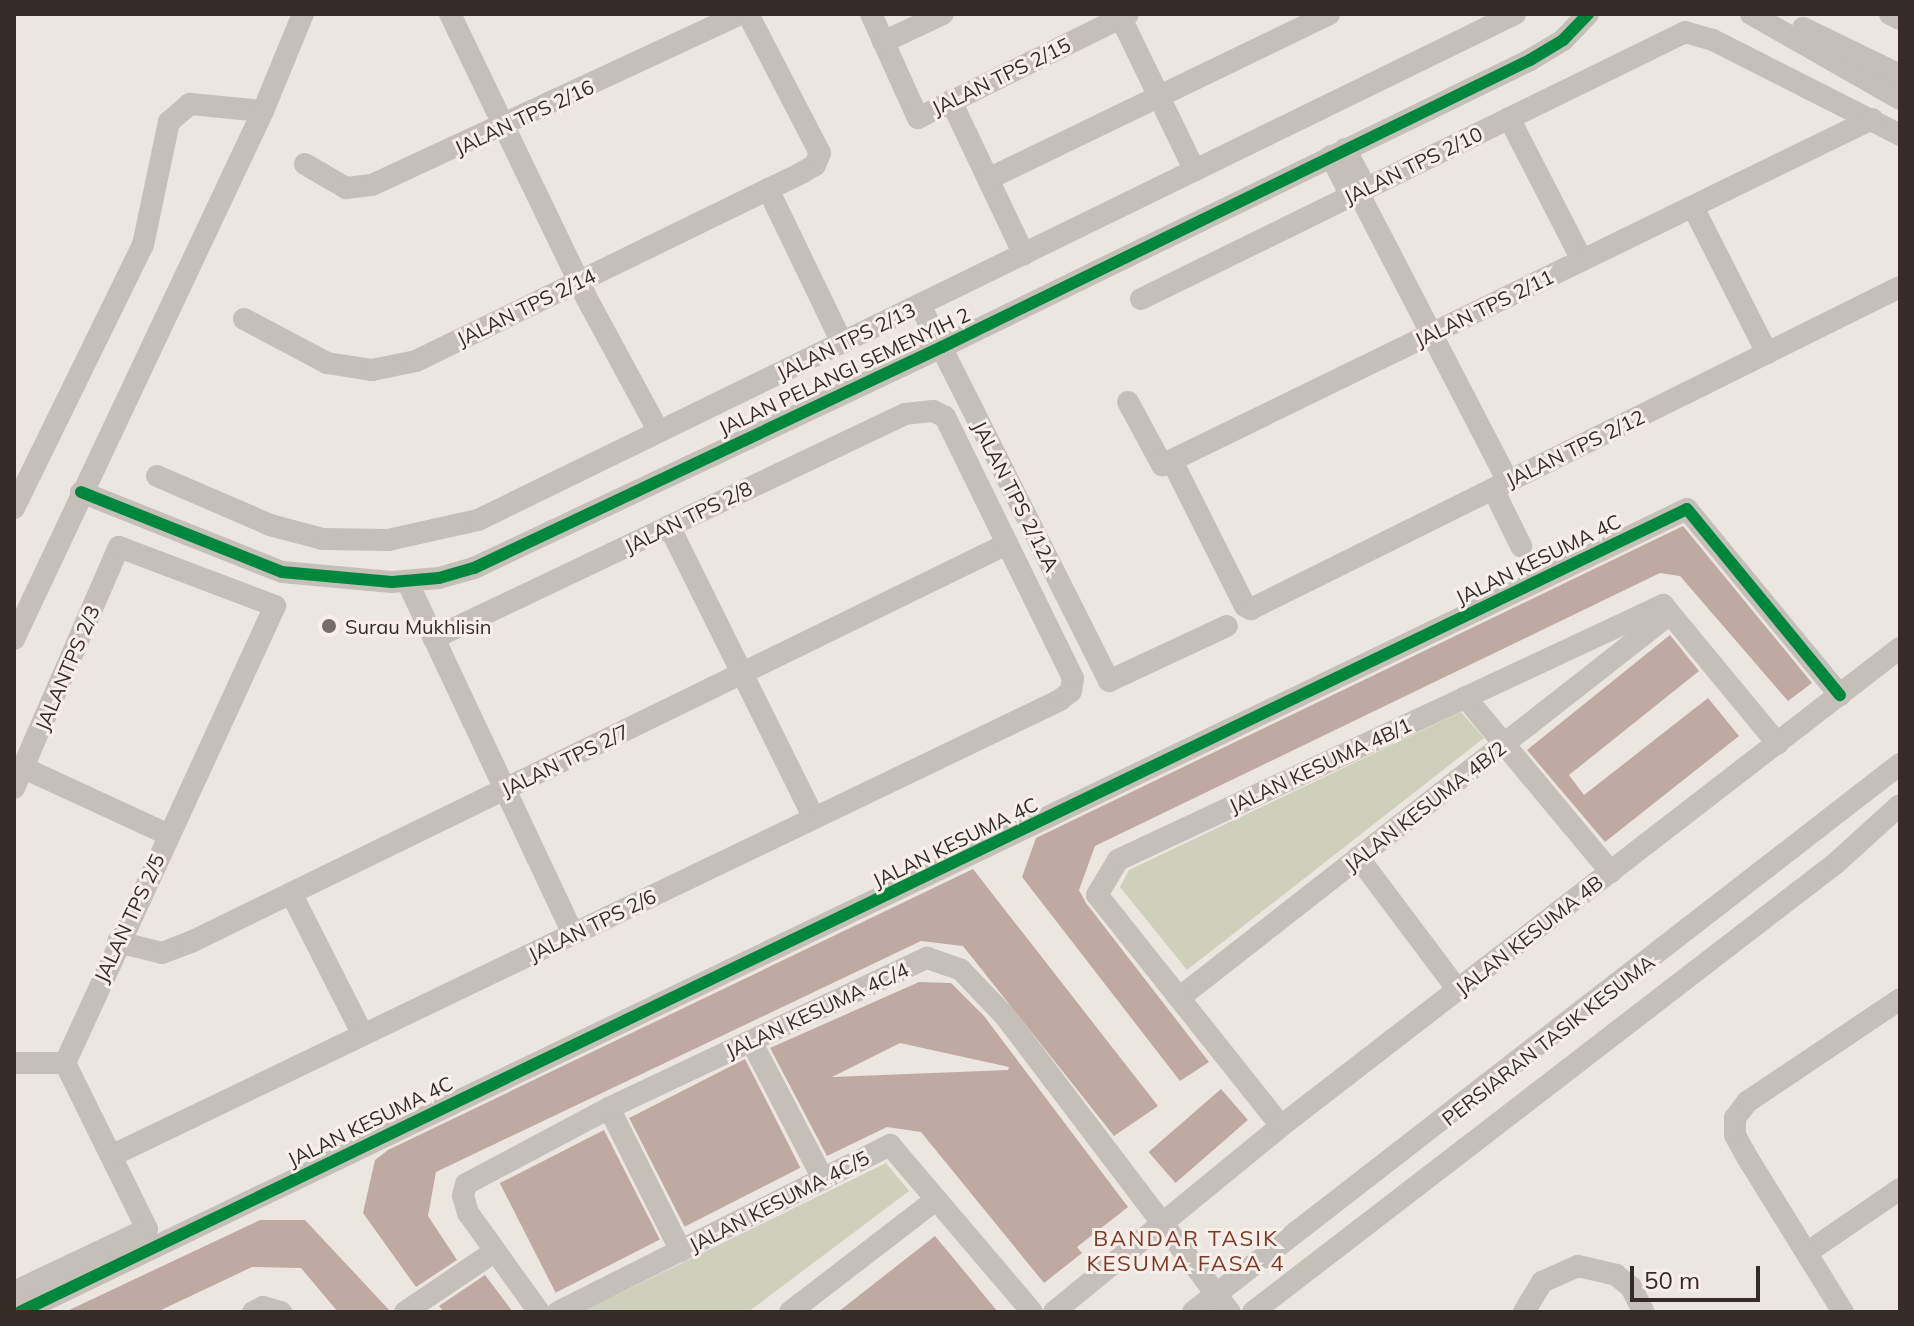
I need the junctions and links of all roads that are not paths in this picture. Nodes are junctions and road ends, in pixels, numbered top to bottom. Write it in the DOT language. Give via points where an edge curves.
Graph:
graph roads {
  1 [pos="303,14"];
  2 [pos="450,14"];
  3 [pos="740,14"];
  4 [pos="748,14"];
  5 [pos="871,14"];
  6 [pos="943,14"];
  7 [pos="1329,14"];
  8 [pos="1515,14"];
  9 [pos="1588,14"];
  10 [pos="1751,14"];
  11 [pos="1773,14"];
  12 [pos="1890,14"];
  13 [pos="1123,15"];
  14 [pos="1900,19"];
  15 [pos="883,42"];
  16 [pos="1900,75"];
  17 [pos="1158,96"];
  18 [pos="1900,99"];
  19 [pos="951,101"];
  20 [pos="263,111"];
  21 [pos="1509,118"];
  22 [pos="1872,119"];
  23 [pos="504,126"];
  24 [pos="1900,135"];
  25 [pos="1338,153"];
  26 [pos="305,164"];
  27 [pos="1195,171"];
  28 [pos="988,179"];
  29 [pos="768,189"];
  30 [pos="1358,192"];
  31 [pos="1693,207"];
  32 [pos="1024,255"];
  33 [pos="1582,260"];
  34 [pos="578,281"];
  35 [pos="1900,287"];
  36 [pos="1141,299"];
  37 [pos="920,305"];
  38 [pos="244,319"];
  39 [pos="1431,334"];
  40 [pos="842,343"];
  41 [pos="942,347"];
  42 [pos="1767,353"];
  43 [pos="1128,402"];
  44 [pos="659,432"];
  45 [pos="1172,461"];
  46 [pos="157,476"];
  47 [pos="1500,485"];
  48 [pos="81,492"];
  49 [pos="14,508"];
  50 [pos="669,526"];
  51 [pos="1007,544"];
  52 [pos="1521,546"];
  53 [pos="407,581"];
  54 [pos="24,602"];
  55 [pos="275,606"];
  56 [pos="1670,614"];
  57 [pos="1227,626"];
  58 [pos="434,638"];
  59 [pos="14,639"];
  60 [pos="1900,648"];
  61 [pos="742,673"];
  62 [pos="1840,695"];
  63 [pos="1465,697"];
  64 [pos="1506,742"];
  65 [pos="1778,744"];
  66 [pos="1900,764"];
  67 [pos="19,778"];
  68 [pos="505,789"];
  69 [pos="1900,805"];
  70 [pos="814,818"];
  71 [pos="1900,818"];
  72 [pos="169,835"];
  73 [pos="1358,857"];
  74 [pos="1836,863"];
  75 [pos="1611,872"];
  76 [pos="291,893"];
  77 [pos="573,934"];
  78 [pos="118,942"];
  79 [pos="1458,990"];
  80 [pos="1179,998"];
  81 [pos="1900,1000"];
  82 [pos="363,1035"];
  83 [pos="751,1041"];
  84 [pos="14,1063"];
  85 [pos="65,1063"];
  86 [pos="609,1108"];
  87 [pos="1281,1126"];
  88 [pos="111,1156"];
  89 [pos="823,1179"];
  90 [pos="1900,1189"];
  91 [pos="934,1201"];
  92 [pos="1162,1227"];
  93 [pos="681,1251"];
  94 [pos="494,1252"];
  95 [pos="1808,1252"];
  96 [pos="14,1292"];
  97 [pos="1223,1303"];
  98 [pos="20,1312"];
  99 [pos="253,1312"];
  100 [pos="281,1312"];
  101 [pos="405,1312"];
  102 [pos="539,1312"];
  103 [pos="558,1312"];
  104 [pos="790,1312"];
  105 [pos="1032,1312"];
  106 [pos="1054,1312"];
  107 [pos="1193,1312"];
  108 [pos="1253,1312"];
  109 [pos="1524,1312"];
  110 [pos="1644,1312"];
  111 [pos="1843,1312"];
  1 -- 20 [label="street"];
  2 -- 23 [label="street"];
  3 -- 23 [label="street, JALAN TPS 2/16"];
  4 -- 29 [label="street, JALAN TPS 2/14" via="820,153 815,165"];
  5 -- 15 [label="street"];
  6 -- 15 [label="street"];
  7 -- 17 [label="street"];
  8 -- 27 [label="street, JALAN TPS 2/13"];
  9 -- 25 [label="street, JALAN PELANGI SEMENYIH 2" via="1563,40 1530,60"];
  10 -- 18 [label="street"];
  11 -- 16 [label="street"];
  12 -- 14 [label="street"];
  13 -- 17 [label="street"];
  13 -- 19 [label="street, JALAN TPS 2/15"];
  15 -- 19 [label="street, JALAN TPS 2/15" via="918,118"];
  17 -- 27 [label="street"];
  17 -- 28 [label="street"];
  19 -- 28 [label="street"];
  20 -- 48 [label="street"];
  20 -- 49 [label="street" via="190,104 169,122 143,245"];
  21 -- 22 [label="street, JALAN TPS 2/10" via="1685,32 1713,40"];
  21 -- 30 [label="street, JALAN TPS 2/10"];
  21 -- 33 [label="street"];
  22 -- 24 [label="street"];
  22 -- 31 [label="street, JALAN TPS 2/11"];
  23 -- 26 [label="street, JALAN TPS 2/16" via="372,185 346,188"];
  23 -- 34 [label="street"];
  25 -- 30 [label="street"];
  25 -- 41 [label="street, JALAN PELANGI SEMENYIH 2"];
  27 -- 32 [label="street, JALAN TPS 2/13"];
  28 -- 32 [label="street"];
  29 -- 34 [label="street, JALAN TPS 2/14"];
  29 -- 40 [label="street"];
  30 -- 36 [label="street, JALAN TPS 2/10"];
  30 -- 39 [label="street"];
  31 -- 33 [label="street, JALAN TPS 2/11"];
  31 -- 42 [label="street"];
  32 -- 37 [label="street, JALAN TPS 2/13"];
  33 -- 39 [label="street, JALAN TPS 2/11"];
  34 -- 38 [label="street, JALAN TPS 2/14" via="416,361 372,370 327,363"];
  34 -- 44 [label="street"];
  35 -- 42 [label="street, JALAN TPS 2/12"];
  37 -- 40 [label="street, JALAN TPS 2/13"];
  37 -- 41 [label="street, JALAN TPS 2/12A"];
  39 -- 45 [label="street, JALAN TPS 2/11"];
  39 -- 47 [label="street"];
  40 -- 44 [label="street, JALAN TPS 2/13"];
  41 -- 53 [label="street, JALAN PELANGI SEMENYIH 2" via="474,568"];
  41 -- 57 [label="street, JALAN TPS 2/12A" via="1109,681"];
  42 -- 47 [label="street, JALAN TPS 2/12"];
  43 -- 45 [label="street" via="1159,463"];
  44 -- 46 [label="street, JALAN TPS 2/13" via="478,520 388,540 323,539 270,525"];
  45 -- 47 [label="street, JALAN TPS 2/12" via="1251,609"];
  47 -- 52 [label="street"];
  48 -- 53 [label="street, JALAN PELANGI SEMENYIH 2" via="282,572"];
  48 -- 54 [label="street"];
  50 -- 51 [label="street, JALAN TPS 2/8" via="905,414 933,411 945,417"];
  50 -- 58 [label="street, JALAN TPS 2/8"];
  50 -- 61 [label="street"];
  51 -- 61 [label="street, JALAN TPS 2/7"];
  51 -- 70 [label="street, JALAN TPS 2/6" via="1073,678 1071,691"];
  53 -- 58 [label="street"];
  54 -- 59 [label="street"];
  55 -- 67 [label="street, JALANTPS 2/3" via="119,547"];
  55 -- 72 [label="street, JALAN TPS 2/5"];
  56 -- 63 [label="street, JALAN KESUMA 4B/1" via="1663,605"];
  56 -- 64 [label="street, JALAN KESUMA 4B/2"];
  56 -- 65 [label="street"];
  58 -- 68 [label="street"];
  60 -- 62 [label="street, JALAN KESUMA 4B"];
  61 -- 68 [label="street, JALAN TPS 2/7"];
  61 -- 70 [label="street"];
  62 -- 65 [label="street, JALAN KESUMA 4B"];
  62 -- 98 [label="street, JALAN KESUMA 4C" via="1687,509"];
  63 -- 64 [label="street"];
  63 -- 80 [label="street, JALAN KESUMA 4B/1" via="1118,860 1097,895"];
  64 -- 73 [label="street, JALAN KESUMA 4B/2"];
  64 -- 75 [label="street"];
  65 -- 75 [label="street, JALAN KESUMA 4B"];
  66 -- 97 [label="street, PERSIARAN TASIK KESUMA"];
  67 -- 72 [label="street"];
  68 -- 76 [label="street, JALAN TPS 2/7"];
  68 -- 77 [label="street"];
  69 -- 74 [label="street, PERSIARAN TASIK KESUMA"];
  70 -- 77 [label="street, JALAN TPS 2/6"];
  71 -- 74 [label="street"];
  72 -- 78 [label="street, JALAN TPS 2/5"];
  73 -- 79 [label="street"];
  73 -- 80 [label="street, JALAN KESUMA 4B/2"];
  74 -- 108 [label="street, PERSIARAN TASIK KESUMA"];
  75 -- 79 [label="street, JALAN KESUMA 4B"];
  76 -- 78 [label="street, JALAN TPS 2/7" via="162,953"];
  76 -- 82 [label="street"];
  77 -- 82 [label="street, JALAN TPS 2/6"];
  78 -- 85 [label="street, JALAN TPS 2/5"];
  79 -- 87 [label="street, JALAN KESUMA 4B"];
  80 -- 87 [label="street, JALAN KESUMA 4B/1"];
  81 -- 95 [label="street" via="1747,1102 1735,1118 1735,1135"];
  82 -- 88 [label="street, JALAN TPS 2/6"];
  83 -- 86 [label="street, JALAN KESUMA 4C/4"];
  83 -- 89 [label="street"];
  83 -- 92 [label="street, JALAN KESUMA 4C/4" via="927,958 961,970 1005,1016"];
  84 -- 85 [label="street"];
  85 -- 88 [label="street"];
  86 -- 93 [label="street"];
  86 -- 94 [label="street, JALAN KESUMA 4C/4" via="466,1184 468,1213"];
  87 -- 92 [label="street, JALAN KESUMA 4B"];
  88 -- 96 [label="street" via="147,1229"];
  89 -- 91 [label="street, JALAN KESUMA 4C/5" via="890,1145"];
  89 -- 93 [label="street, JALAN KESUMA 4C/5"];
  90 -- 95 [label="street"];
  91 -- 104 [label="street"];
  91 -- 105 [label="street, JALAN KESUMA 4C/5"];
  92 -- 97 [label="street, JALAN KESUMA 4C/4"];
  92 -- 106 [label="street"];
  93 -- 103 [label="street, JALAN KESUMA 4C/5"];
  94 -- 101 [label="street"];
  94 -- 102 [label="street, JALAN KESUMA 4C/4"];
  95 -- 111 [label="street"];
  97 -- 107 [label="street, PERSIARAN TASIK KESUMA"];
  99 -- 100 [label="street" via="263,1307"];
  109 -- 110 [label="street" via="1542,1282 1578,1266 1616,1275 1631,1287"];
}
